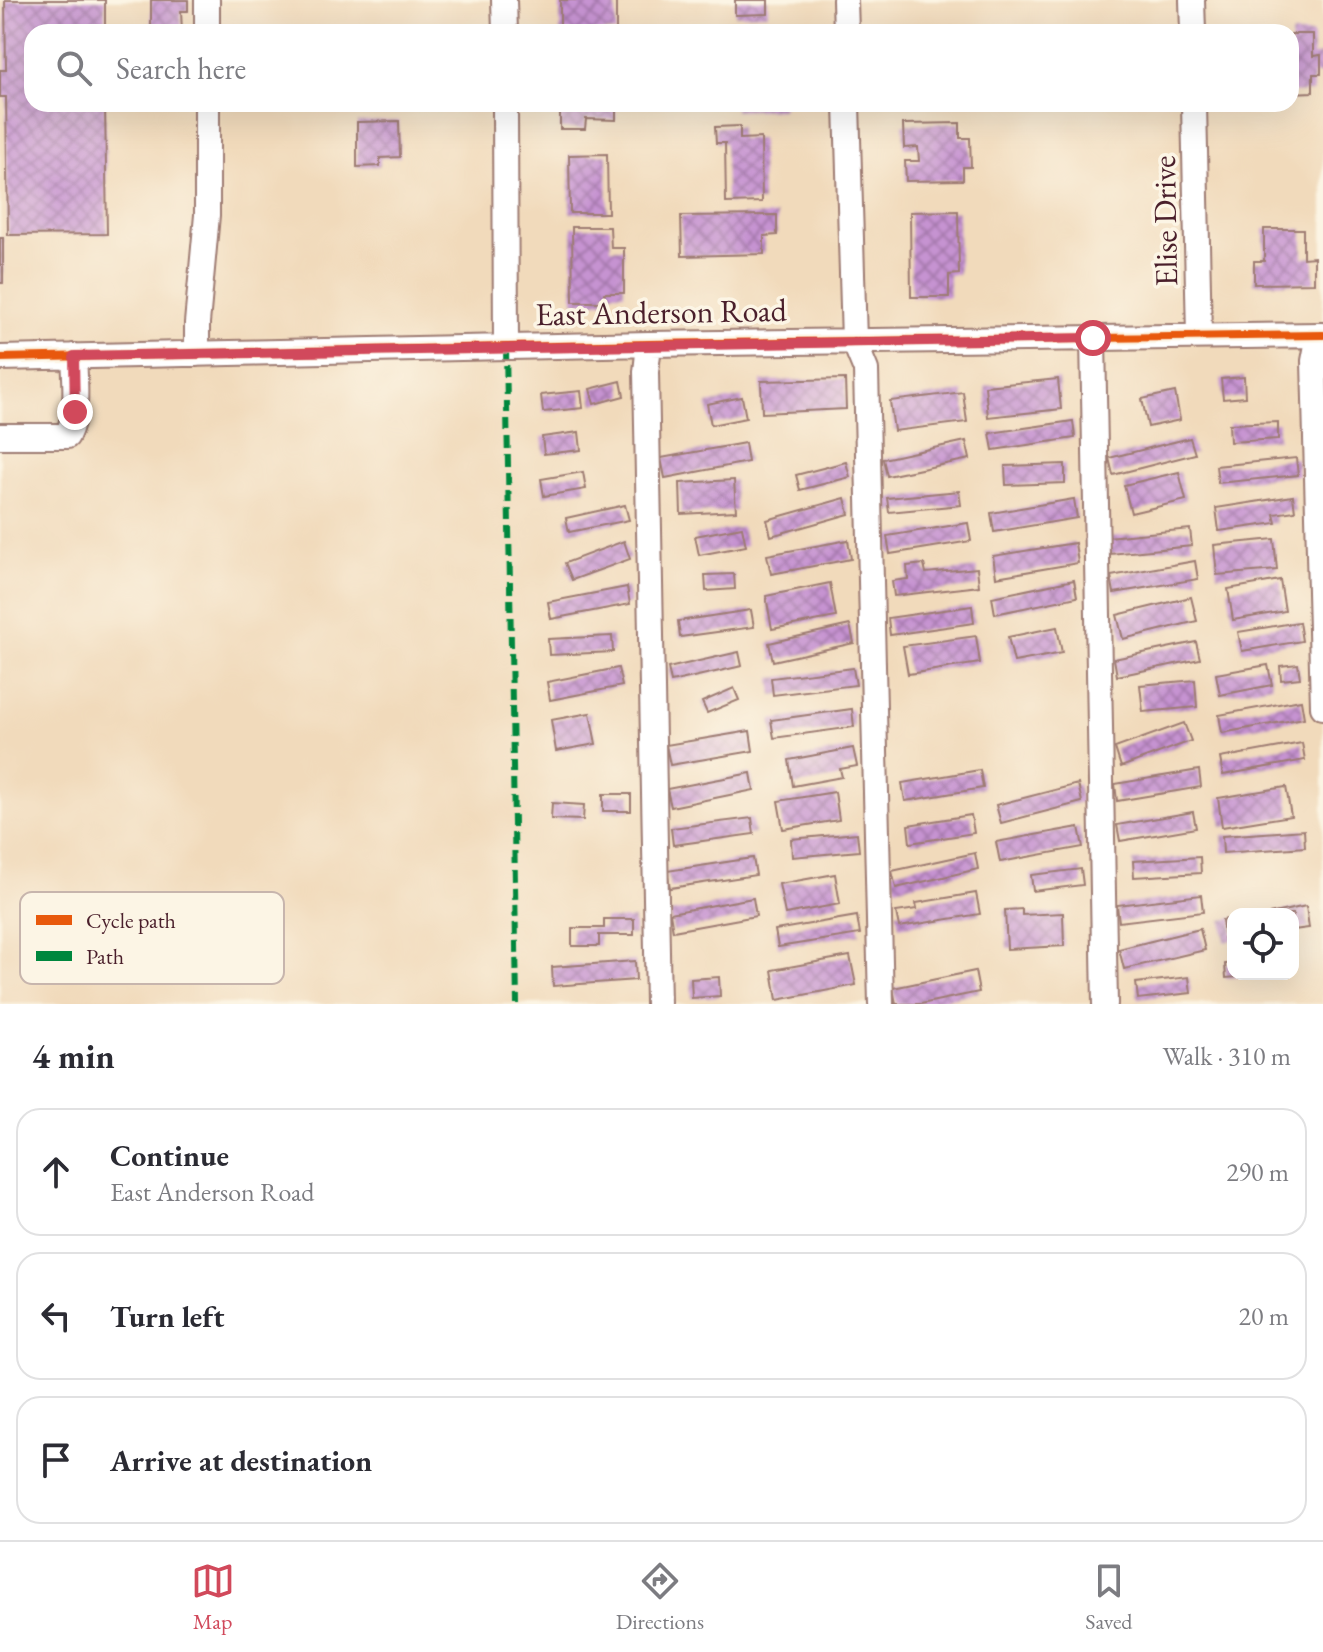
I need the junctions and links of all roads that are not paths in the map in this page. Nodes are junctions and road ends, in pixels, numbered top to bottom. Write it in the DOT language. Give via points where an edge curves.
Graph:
graph roads {
  1 [pos="207,0"];
  2 [pos="504,0"];
  3 [pos="845,0"];
  4 [pos="1192,0"];
  5 [pos="207,24"];
  6 [pos="505,24"];
  7 [pos="846,24"];
  8 [pos="1193,24"];
  9 [pos="207,112"];
  10 [pos="505,112"];
  11 [pos="847,112"];
  12 [pos="1194,112"];
  13 [pos="1321,335"];
  14 [pos="1199,336"];
  15 [pos="1093,338"];
  16 [pos="854,341"];
  17 [pos="649,344"];
  18 [pos="506,347"];
  19 [pos="197,354"];
  20 [pos="74,356"];
  21 [pos="0,358"];
  22 [pos="0,436"];
  23 [pos="1323,707"];
  24 [pos="658,1004"];
  25 [pos="881,1004"];
  26 [pos="1105,1004"];
  1 -- 5 [label="street"];
  2 -- 6 [label="street"];
  3 -- 7 [label="street"];
  4 -- 8 [label="street"];
  9 -- 19 [label="street" via="207,215"];
  10 -- 18 [label="street"];
  11 -- 16 [label="street"];
  12 -- 14 [label="street, Elise Drive"];
  13 -- 14 [label="street, East Anderson Road"];
  13 -- 23 [label="street" via="1314,361"];
  14 -- 15 [label="street, East Anderson Road"];
  15 -- 16 [label="street, East Anderson Road"];
  15 -- 26 [label="street"];
  16 -- 17 [label="street, East Anderson Road"];
  16 -- 25 [label="street" via="866,370"];
  17 -- 18 [label="street, East Anderson Road"];
  17 -- 24 [label="street"];
  18 -- 19 [label="street, East Anderson Road"];
  19 -- 20 [label="street, East Anderson Road"];
  20 -- 21 [label="street, East Anderson Road"];
  20 -- 22 [label="street" via="75,412 67,436"];
}
